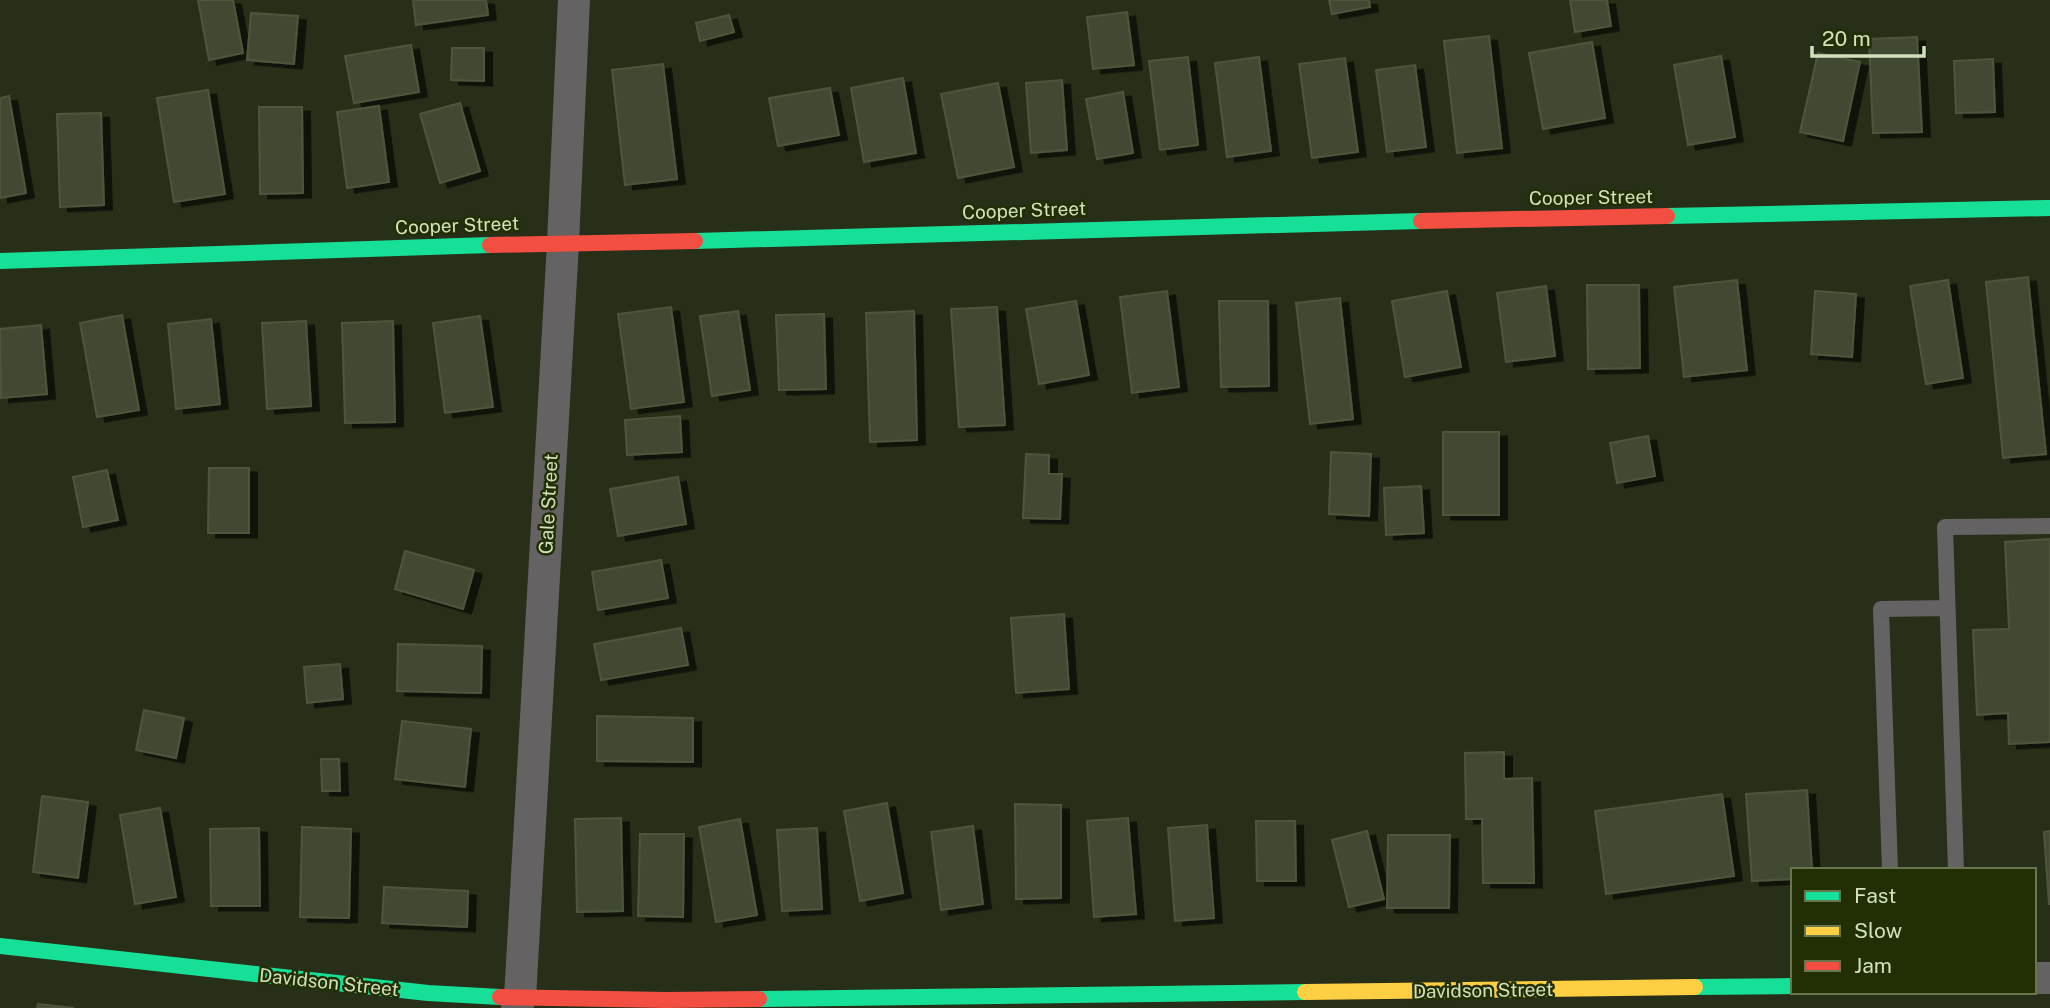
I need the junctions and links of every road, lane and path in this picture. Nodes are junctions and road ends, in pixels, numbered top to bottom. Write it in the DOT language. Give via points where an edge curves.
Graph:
graph roads {
  1 [pos="574,0"];
  2 [pos="2050,208"];
  3 [pos="563,243"];
  4 [pos="0,261"];
  5 [pos="2050,526"];
  6 [pos="1946,608"];
  7 [pos="1890,868"];
  8 [pos="1956,868"];
  9 [pos="0,946"];
  10 [pos="1791,986"];
  11 [pos="519,1003"];
  1 -- 3 [label="street, Gale Street"];
  2 -- 3 [label="street, Cooper Street"];
  3 -- 4 [label="street, Cooper Street"];
  3 -- 11 [label="street, Gale Street"];
  5 -- 6 [label="lane" via="1945,527"];
  6 -- 7 [label="lane" via="1881,609"];
  6 -- 8 [label="lane"];
  9 -- 11 [label="street, Davidson Street"];
  10 -- 11 [label="street, Davidson Street"];
}
